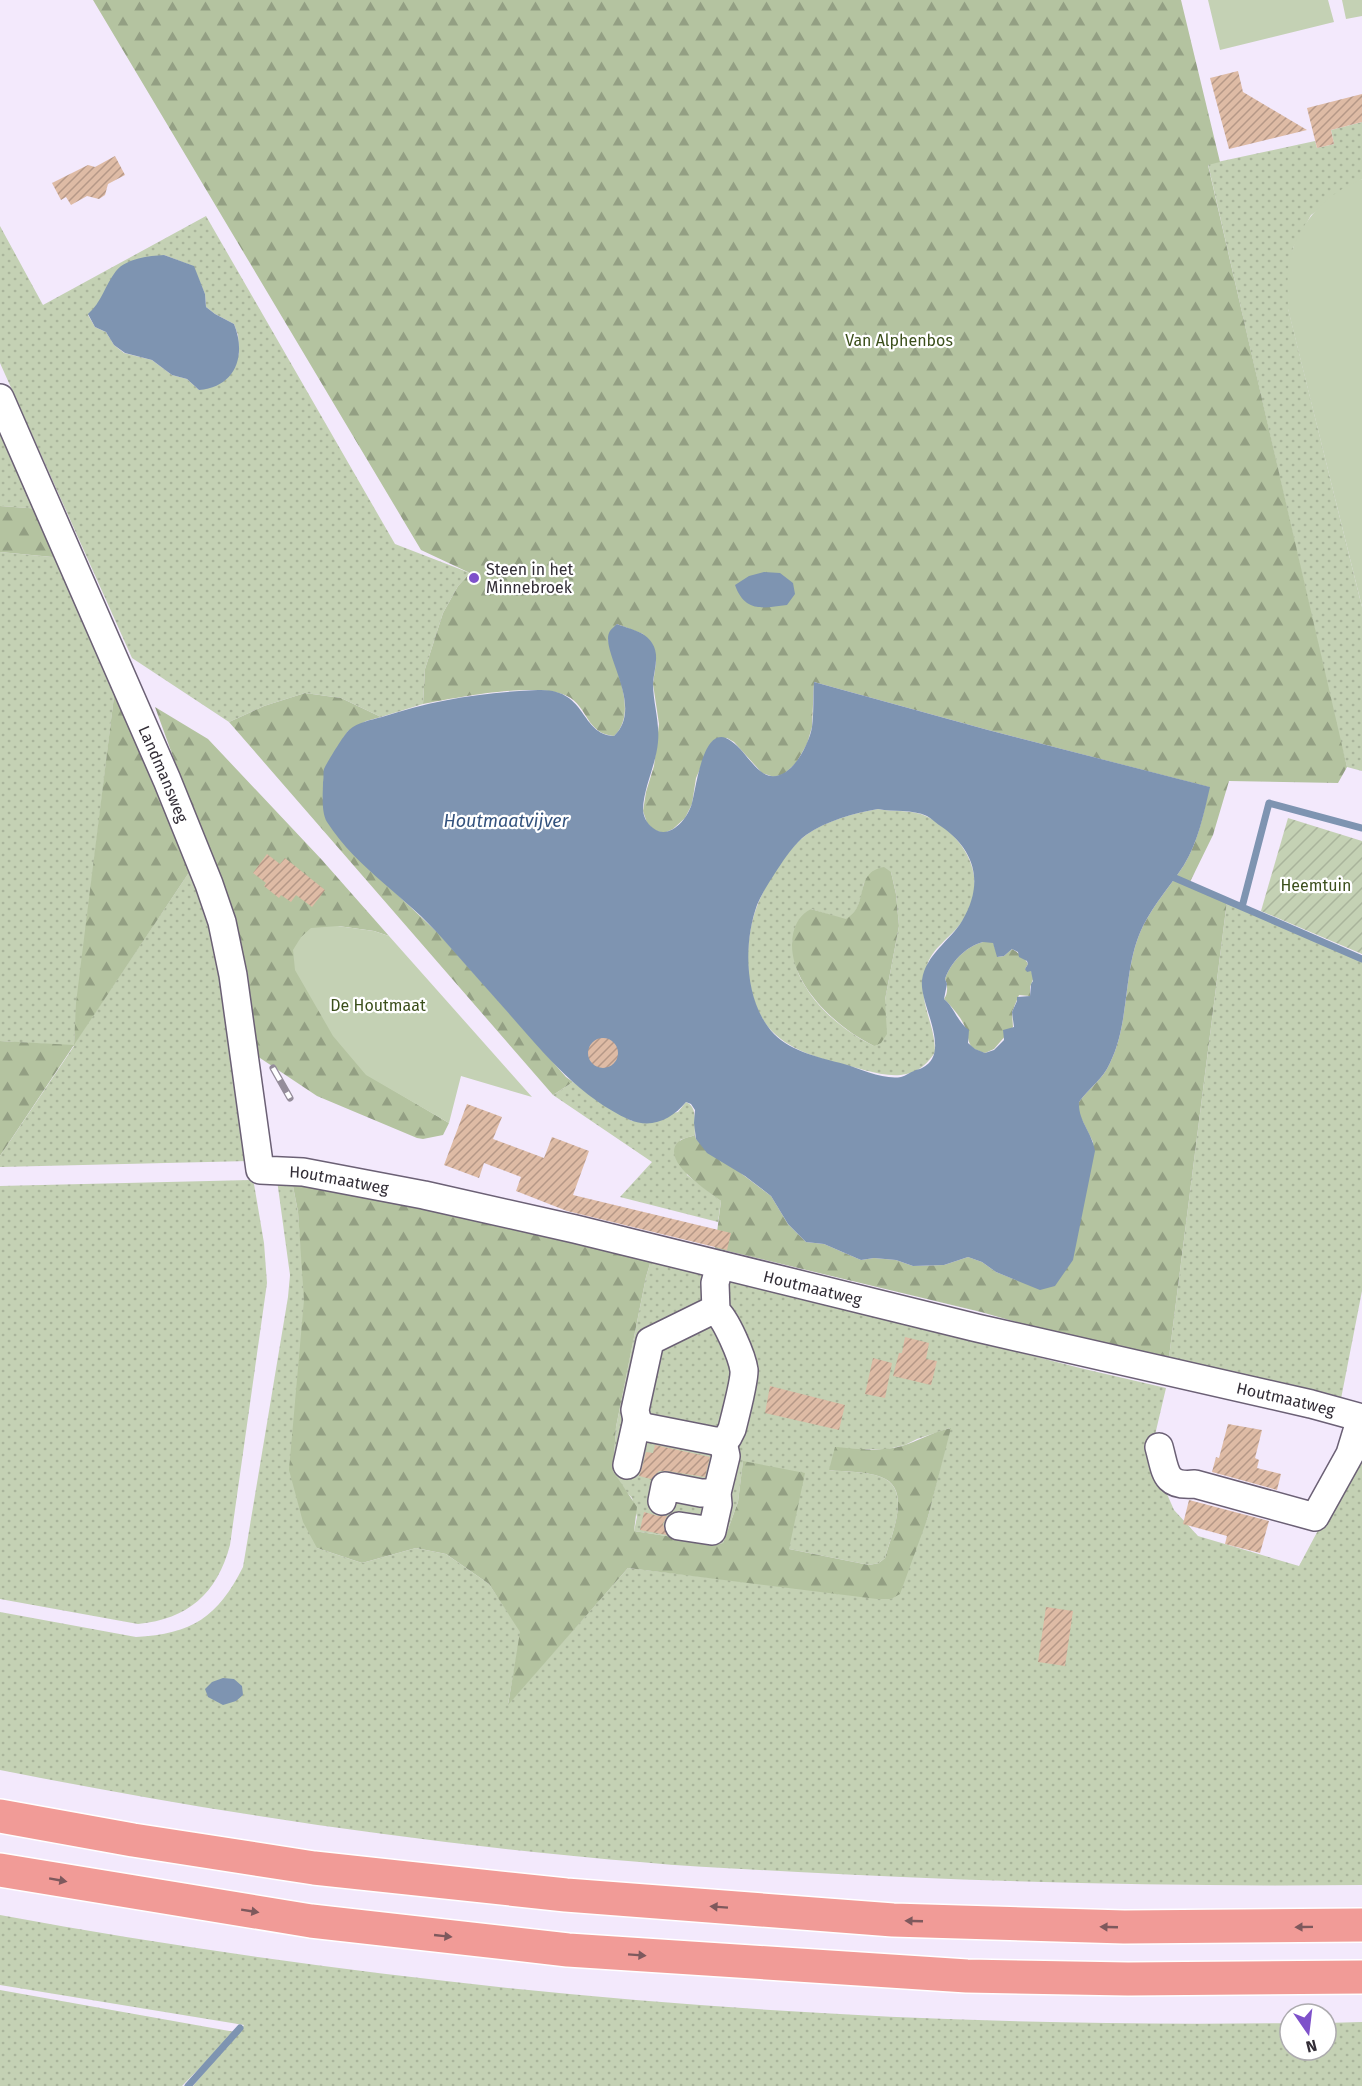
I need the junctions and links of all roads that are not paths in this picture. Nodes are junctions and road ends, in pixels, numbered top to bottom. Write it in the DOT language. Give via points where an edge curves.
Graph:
graph roads {
  1 [pos="0,398"];
  2 [pos="260,1170"];
  3 [pos="720,1265"];
  4 [pos="716,1311"];
  5 [pos="1362,1418"];
  6 [pos="637,1420"];
  7 [pos="723,1442"];
  8 [pos="1159,1447"];
  9 [pos="627,1466"];
  10 [pos="717,1493"];
  11 [pos="663,1501"];
  12 [pos="679,1526"];
  13 [pos="0,1816"];
  14 [pos="0,1870"];
  15 [pos="1362,1926"];
  16 [pos="1362,1977"];
  1 -- 2 [label="street, Landmansweg" via="167,780 222,922"];
  2 -- 3 [label="street, Houtmaatweg" via="297,1171 417,1193"];
  3 -- 4 [label="street" via="715,1283"];
  3 -- 5 [label="street, Houtmaatweg"];
  4 -- 6 [label="street" via="650,1341 635,1410"];
  4 -- 7 [label="street" via="728,1326 744,1370 732,1429"];
  5 -- 8 [label="street" via="1350,1454 1315,1517 1195,1484 1180,1485 1169,1478"];
  6 -- 7 [label="street" via="644,1427"];
  6 -- 9 [label="street"];
  7 -- 10 [label="street" via="726,1456"];
  10 -- 11 [label="street" via="665,1486"];
  10 -- 12 [label="street" via="712,1531"];
  15 -- 13 [label="highway, one-way" via="1124,1928 905,1921 566,1895 314,1868"];
  14 -- 16 [label="highway, one-way" via="311,1921 568,1950 967,1976"];
}
